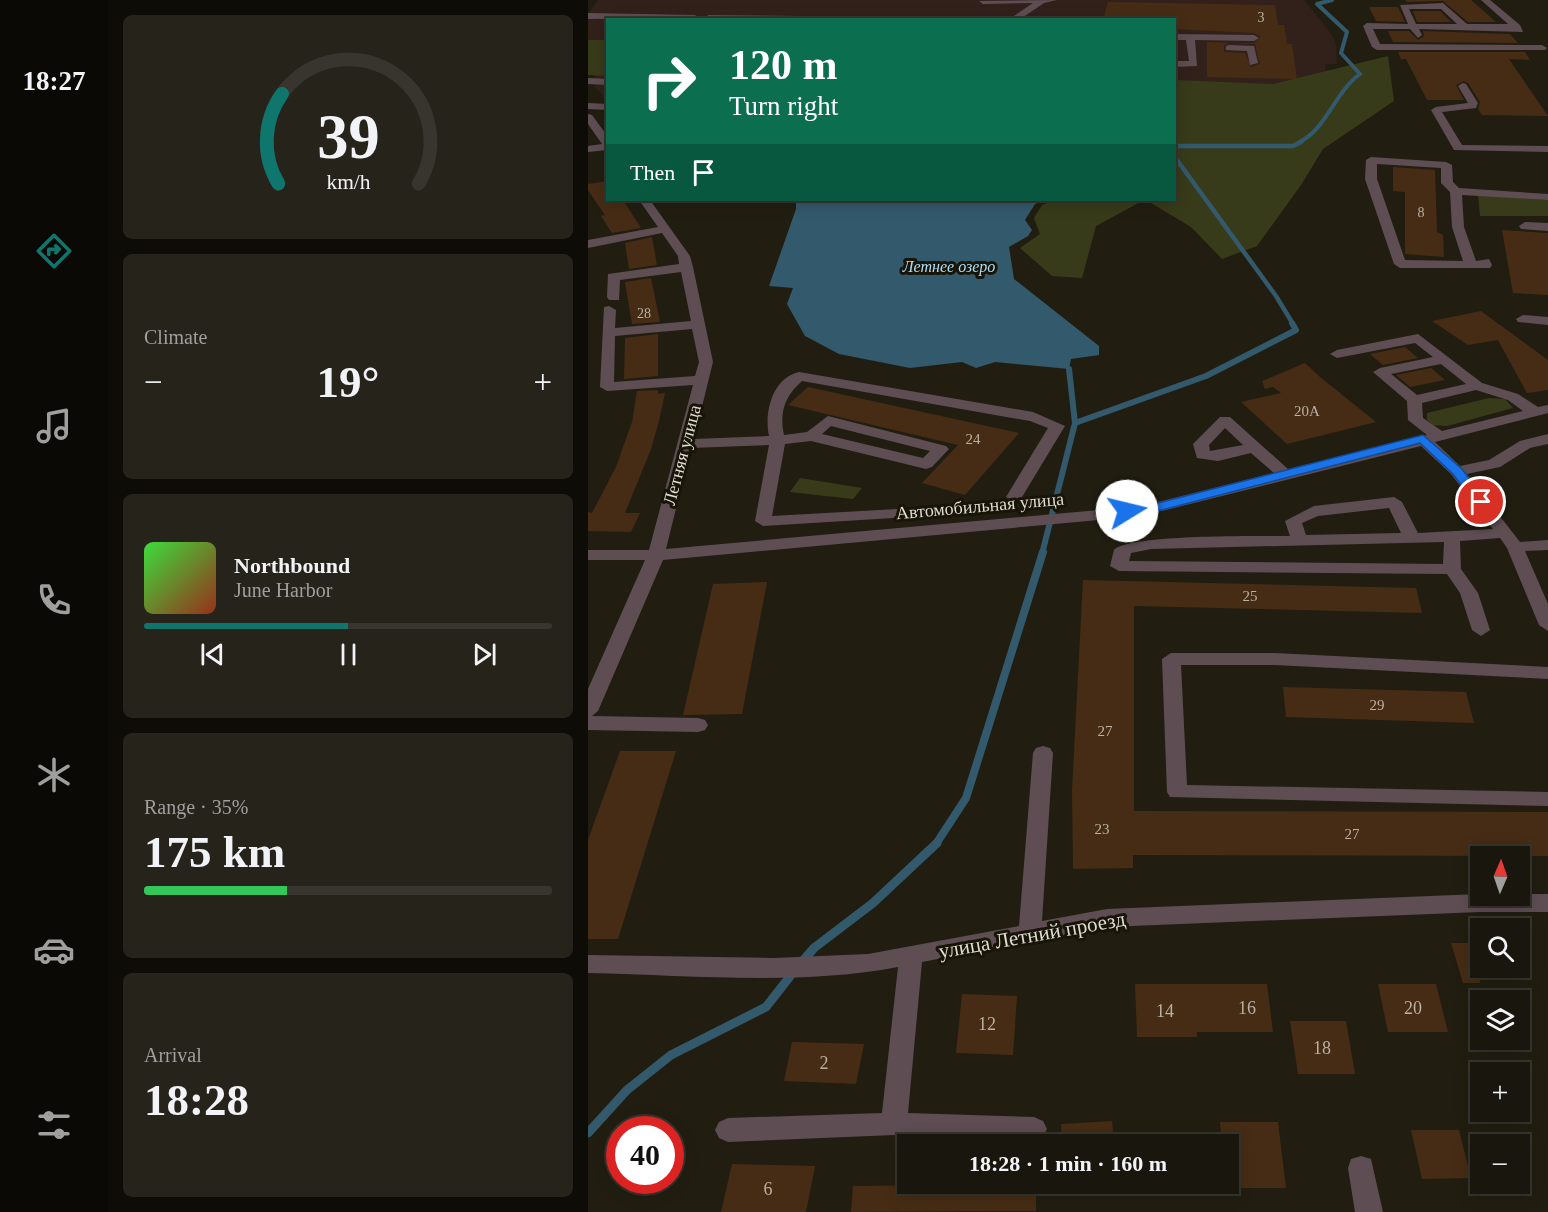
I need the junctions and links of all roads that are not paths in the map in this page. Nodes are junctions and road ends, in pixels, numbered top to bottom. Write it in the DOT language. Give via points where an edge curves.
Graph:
graph roads {
  1 [pos="1053,0"];
  2 [pos="1485,0"];
  3 [pos="982,1"];
  4 [pos="1040,2"];
  5 [pos="588,16"];
  6 [pos="695,18"];
  7 [pos="1015,18"];
  8 [pos="1414,26"];
  9 [pos="1466,27"];
  10 [pos="1517,27"];
  11 [pos="1176,38"];
  12 [pos="1254,38"];
  13 [pos="1190,43"];
  14 [pos="1425,47"];
  15 [pos="1253,63"];
  16 [pos="1176,64"];
  17 [pos="588,81"];
  18 [pos="606,82"];
  19 [pos="1463,86"];
  20 [pos="588,106"];
  21 [pos="606,106"];
  22 [pos="588,117"];
  23 [pos="606,143"];
  24 [pos="606,146"];
  25 [pos="588,149"];
  26 [pos="1548,149"];
  27 [pos="1456,191"];
  28 [pos="1548,197"];
  29 [pos="646,201"];
  30 [pos="1525,225"];
  31 [pos="1548,227"];
  32 [pos="665,229"];
  33 [pos="588,244"];
  34 [pos="610,260"];
  35 [pos="1485,262"];
  36 [pos="1471,265"];
  37 [pos="687,267"];
  38 [pos="613,277"];
  39 [pos="1523,319"];
  40 [pos="1548,321"];
  41 [pos="698,324"];
  42 [pos="608,333"];
  43 [pos="1337,354"];
  44 [pos="1445,359"];
  45 [pos="702,380"];
  46 [pos="1477,386"];
  47 [pos="1414,400"];
  48 [pos="1541,410"];
  49 [pos="811,436"];
  50 [pos="1430,437"];
  51 [pos="1548,439"];
  52 [pos="778,440"];
  53 [pos="685,444"];
  54 [pos="1255,447"];
  55 [pos="1457,471"];
  56 [pos="1284,474"];
  57 [pos="1014,497"];
  58 [pos="969,510"];
  59 [pos="1504,533"];
  60 [pos="1452,537"];
  61 [pos="1412,538"];
  62 [pos="1300,541"];
  63 [pos="1548,545"];
  64 [pos="1515,547"];
  65 [pos="588,555"];
  66 [pos="656,555"];
  67 [pos="1452,569"];
  68 [pos="1546,615"];
  69 [pos="1481,630"];
  70 [pos="1548,673"];
  71 [pos="588,711"];
  72 [pos="588,723"];
  73 [pos="698,725"];
  74 [pos="1043,753"];
  75 [pos="1548,800"];
  76 [pos="1548,903"];
  77 [pos="1030,932"];
  78 [pos="911,957"];
  79 [pos="588,964"];
  80 [pos="894,1124"];
  81 [pos="1034,1129"];
  82 [pos="728,1130"];
  83 [pos="1361,1168"];
  84 [pos="1369,1212"];
  1 -- 4 [label="street"];
  2 -- 10 [label="street"];
  3 -- 4 [label="street"];
  4 -- 7 [label="street"];
  5 -- 6 [label="street"];
  8 -- 9 [label="street"];
  8 -- 9 [label="street" via="1403,7 1443,6"];
  8 -- 14 [label="street"];
  8 -- 14 [label="street" via="1365,22 1377,47"];
  9 -- 10 [label="street"];
  10 -- 14 [label="street" via="1542,48"];
  11 -- 13 [label="street"];
  12 -- 13 [label="street"];
  13 -- 15 [label="street" via="1251,48"];
  13 -- 16 [label="street" via="1194,64"];
  17 -- 18 [label="street"];
  19 -- 26 [label="street" via="1472,106 1436,110 1458,148"];
  20 -- 21 [label="street"];
  22 -- 23 [label="street"];
  24 -- 25 [label="street"];
  27 -- 28 [label="street"];
  27 -- 36 [label="street" via="1458,227"];
  27 -- 36 [label="street" via="1447,183 1446,165 1371,160 1371,179 1400,264"];
  29 -- 32 [label="street, Летняя улица"];
  30 -- 31 [label="street"];
  32 -- 33 [label="street"];
  32 -- 37 [label="street, Летняя улица"];
  34 -- 38 [label="street"];
  35 -- 36 [label="street" via="1486,265"];
  37 -- 38 [label="street"];
  37 -- 41 [label="street, Летняя улица"];
  38 -- 42 [label="street"];
  39 -- 40 [label="street"];
  41 -- 42 [label="street"];
  41 -- 45 [label="street, Летняя улица" via="706,362"];
  42 -- 45 [label="street" via="608,387"];
  43 -- 44 [label="street" via="1418,338"];
  44 -- 46 [label="street"];
  44 -- 47 [label="street" via="1380,372"];
  45 -- 53 [label="street, Летняя улица"];
  46 -- 47 [label="street"];
  46 -- 48 [label="street"];
  47 -- 50 [label="street" via="1416,420"];
  48 -- 50 [label="street, Автомобильная улица"];
  49 -- 49 [label="street" via="828,421 941,449 926,464"];
  49 -- 52 [label="street"];
  50 -- 55 [label="street"];
  50 -- 56 [label="street, Автомобильная улица"];
  51 -- 55 [label="street" via="1525,444 1494,464"];
  52 -- 53 [label="street"];
  52 -- 57 [label="street" via="772,419 783,389 799,376 1032,417 1057,426"];
  52 -- 58 [label="street" via="763,521"];
  53 -- 66 [label="street, Летняя улица"];
  54 -- 56 [label="street"];
  55 -- 59 [label="street"];
  56 -- 66 [label="street, Автомобильная улица" via="1162,506 1068,519 949,526"];
  59 -- 60 [label="street"];
  59 -- 64 [label="street"];
  60 -- 61 [label="street"];
  60 -- 67 [label="street"];
  61 -- 62 [label="street"];
  61 -- 62 [label="street" via="1394,502 1314,511 1293,521"];
  62 -- 67 [label="street" via="1151,544 1123,550 1119,566"];
  63 -- 64 [label="street"];
  64 -- 68 [label="street"];
  65 -- 66 [label="street, Автомобильная улица"];
  66 -- 71 [label="street, Летняя улица"];
  67 -- 69 [label="street" via="1469,593"];
  70 -- 75 [label="street" via="1275,659 1171,659 1177,792"];
  72 -- 73 [label="street"];
  74 -- 77 [label="street"];
  76 -- 77 [label="street, улица Летний проезд" via="1107,918"];
  77 -- 78 [label="street, улица Летний проезд"];
  78 -- 79 [label="street, улица Летний проезд" via="794,967"];
  78 -- 80 [label="street"];
  80 -- 81 [label="street"];
  80 -- 82 [label="street"];
  83 -- 84 [label="street"];
}
